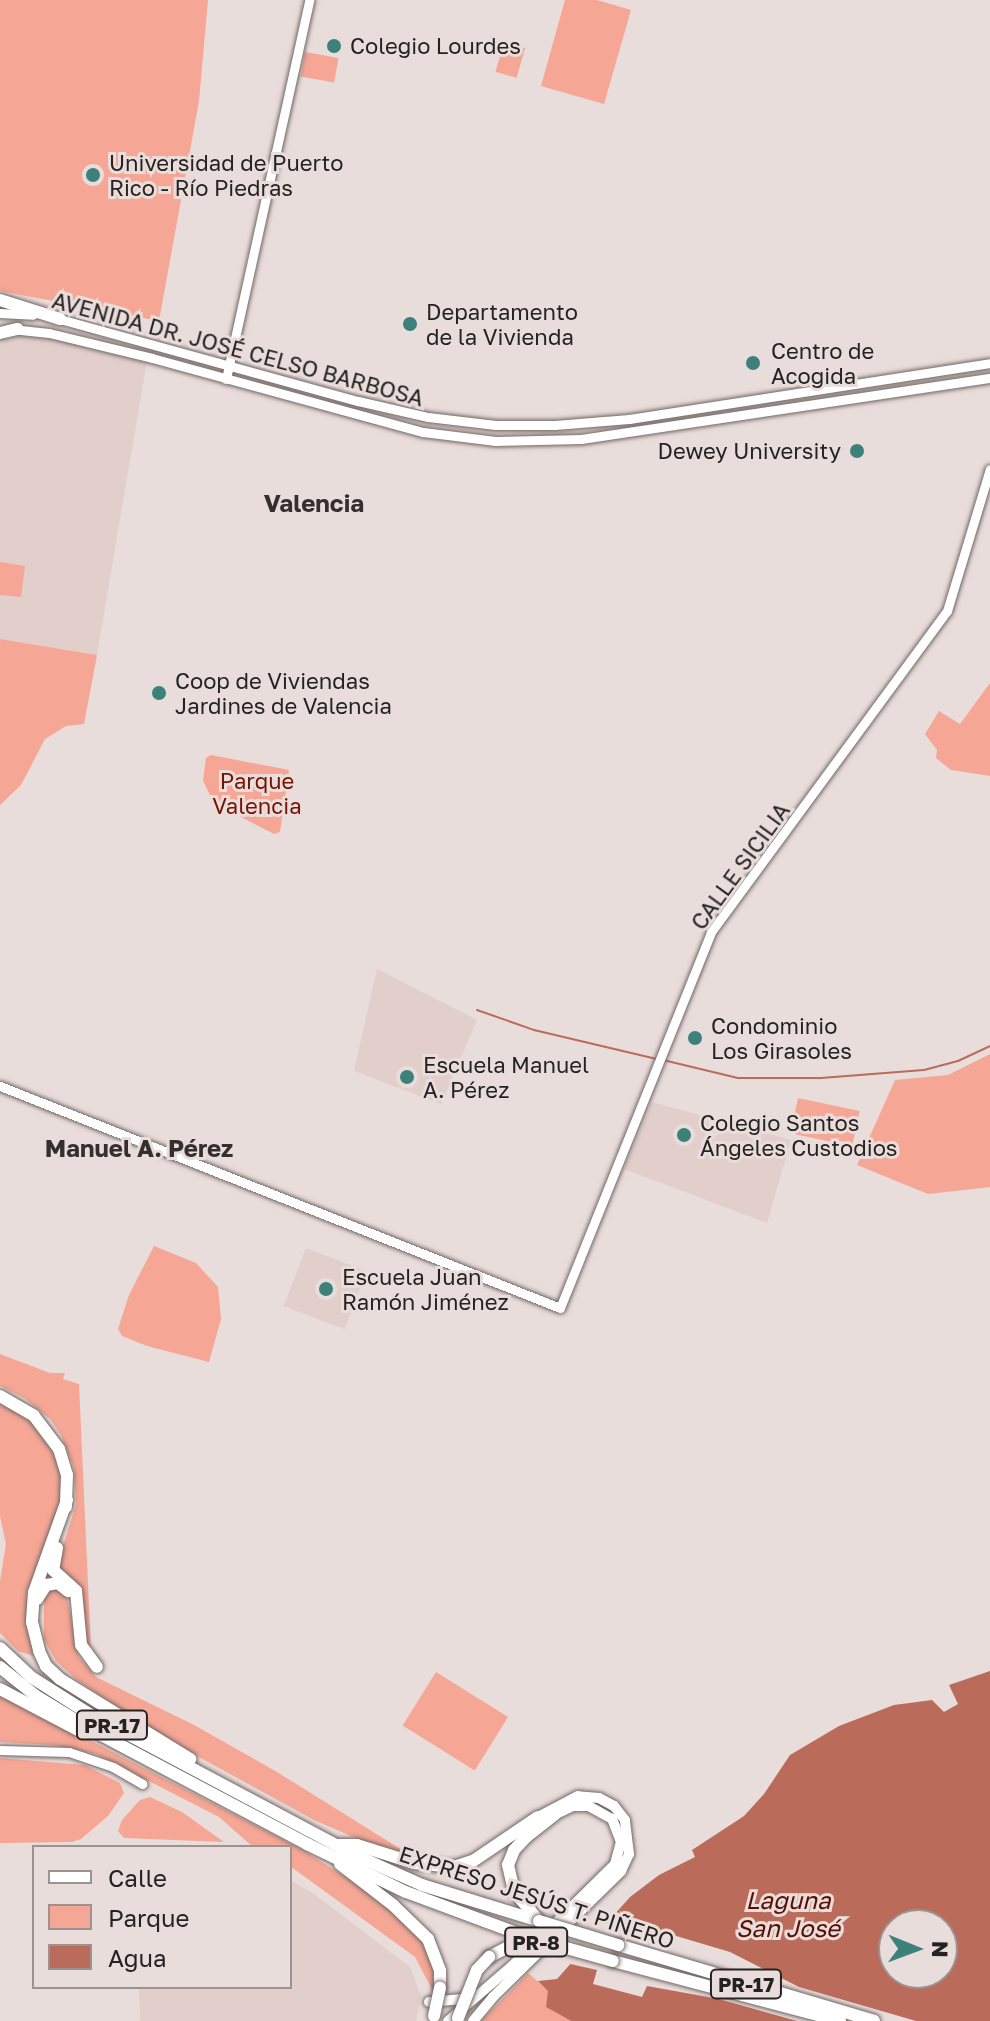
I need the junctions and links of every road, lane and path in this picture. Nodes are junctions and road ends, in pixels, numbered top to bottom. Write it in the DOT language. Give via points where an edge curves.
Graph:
graph roads {
  1 [pos="309,0"];
  2 [pos="0,300"];
  3 [pos="0,313"];
  4 [pos="60,319"];
  5 [pos="18,329"];
  6 [pos="0,331"];
  7 [pos="990,363"];
  8 [pos="230,364"];
  9 [pos="990,378"];
  10 [pos="226,379"];
  11 [pos="770,396"];
  12 [pos="732,416"];
  13 [pos="990,469"];
  14 [pos="0,1086"];
  15 [pos="0,1396"];
  16 [pos="67,1500"];
  17 [pos="0,1648"];
  18 [pos="0,1667"];
  19 [pos="0,1674"];
  20 [pos="0,1689"];
  21 [pos="36,1696"];
  22 [pos="85,1696"];
  23 [pos="2,1749"];
  24 [pos="125,1749"];
  25 [pos="142,1784"];
  26 [pos="232,1788"];
  27 [pos="554,1815"];
  28 [pos="538,1817"];
  29 [pos="332,1849"];
  30 [pos="539,1921"];
  31 [pos="527,1937"];
  32 [pos="475,1998"];
  33 [pos="429,2002"];
  34 [pos="433,2018"];
  35 [pos="454,2020"];
  36 [pos="473,2021"];
  37 [pos="840,2021"];
  38 [pos="874,2021"];
  1 -- 8 [label="street"];
  2 -- 4 [label="highway"];
  3 -- 4 [label="street, AVENIDA DR. JOSÉ CELSO BARBOSA"];
  4 -- 8 [label="street, AVENIDA DR. JOSÉ CELSO BARBOSA"];
  5 -- 6 [label="highway"];
  5 -- 10 [label="street, AVENIDA DR. JOSÉ CELSO BARBOSA"];
  7 -- 11 [label="street, AVENIDA DR. JOSÉ CELSO BARBOSA"];
  8 -- 10 [label="street"];
  8 -- 11 [label="street, AVENIDA DR. JOSÉ CELSO BARBOSA" via="398,411 496,425 585,423"];
  9 -- 12 [label="street, AVENIDA DR. JOSÉ CELSO BARBOSA"];
  10 -- 12 [label="street, AVENIDA DR. JOSÉ CELSO BARBOSA" via="423,432 495,441 581,439"];
  11 -- 12 [label="street" via="765,405"];
  13 -- 14 [label="street, CALLE SICILIA" via="947,611 711,932 560,1308"];
  15 -- 16 [label="highway" via="22,1406 59,1449"];
  16 -- 22 [label="highway" via="34,1592 32,1622 46,1666"];
  16 -- 22 [label="highway" via="52,1566 76,1591 81,1645 96,1670 81,1657 71,1595 58,1583 46,1585 35,1614 41,1649"];
  17 -- 26 [label="highway, EXPRESO JESÚS T. PIÑERO / PR-17" via="31,1677 76,1706"];
  18 -- 21 [label="highway, EXPRESO JESÚS T. PIÑERO / PR-17"];
  19 -- 21 [label="highway"];
  20 -- 24 [label="highway" via="60,1723"];
  21 -- 24 [label="highway, EXPRESO JESÚS T. PIÑERO / PR-17"];
  22 -- 26 [label="highway"];
  23 -- 25 [label="street" via="69,1752"];
  24 -- 29 [label="highway, EXPRESO JESÚS T. PIÑERO / PR-17"];
  26 -- 29 [label="highway, EXPRESO JESÚS T. PIÑERO / PR-17"];
  27 -- 30 [label="highway" via="514,1850 508,1865 514,1891"];
  27 -- 32 [label="main road, PR-8" via="573,1806 599,1810 616,1825 619,1855 523,1956"];
  28 -- 29 [label="highway" via="473,1861 454,1867 414,1863 357,1845"];
  28 -- 36 [label="main road, PR-8" via="578,1796 599,1798 625,1820 629,1854 621,1871"];
  29 -- 30 [label="highway, EXPRESO JESÚS T. PIÑERO / PR-17" via="422,1885"];
  29 -- 31 [label="highway, EXPRESO JESÚS T. PIÑERO / PR-17" via="406,1892"];
  29 -- 34 [label="highway, bridge" via="422,1932 437,1960 440,1988"];
  30 -- 38 [label="highway, EXPRESO JESÚS T. PIÑERO / PR-17, bridge"];
  31 -- 35 [label="highway, bridge" via="489,1957 477,1970"];
  31 -- 37 [label="highway, EXPRESO JESÚS T. PIÑERO / PR-17, bridge"];
  32 -- 33 [label="main road"];
  32 -- 35 [label="main road, PR-8"];
}
